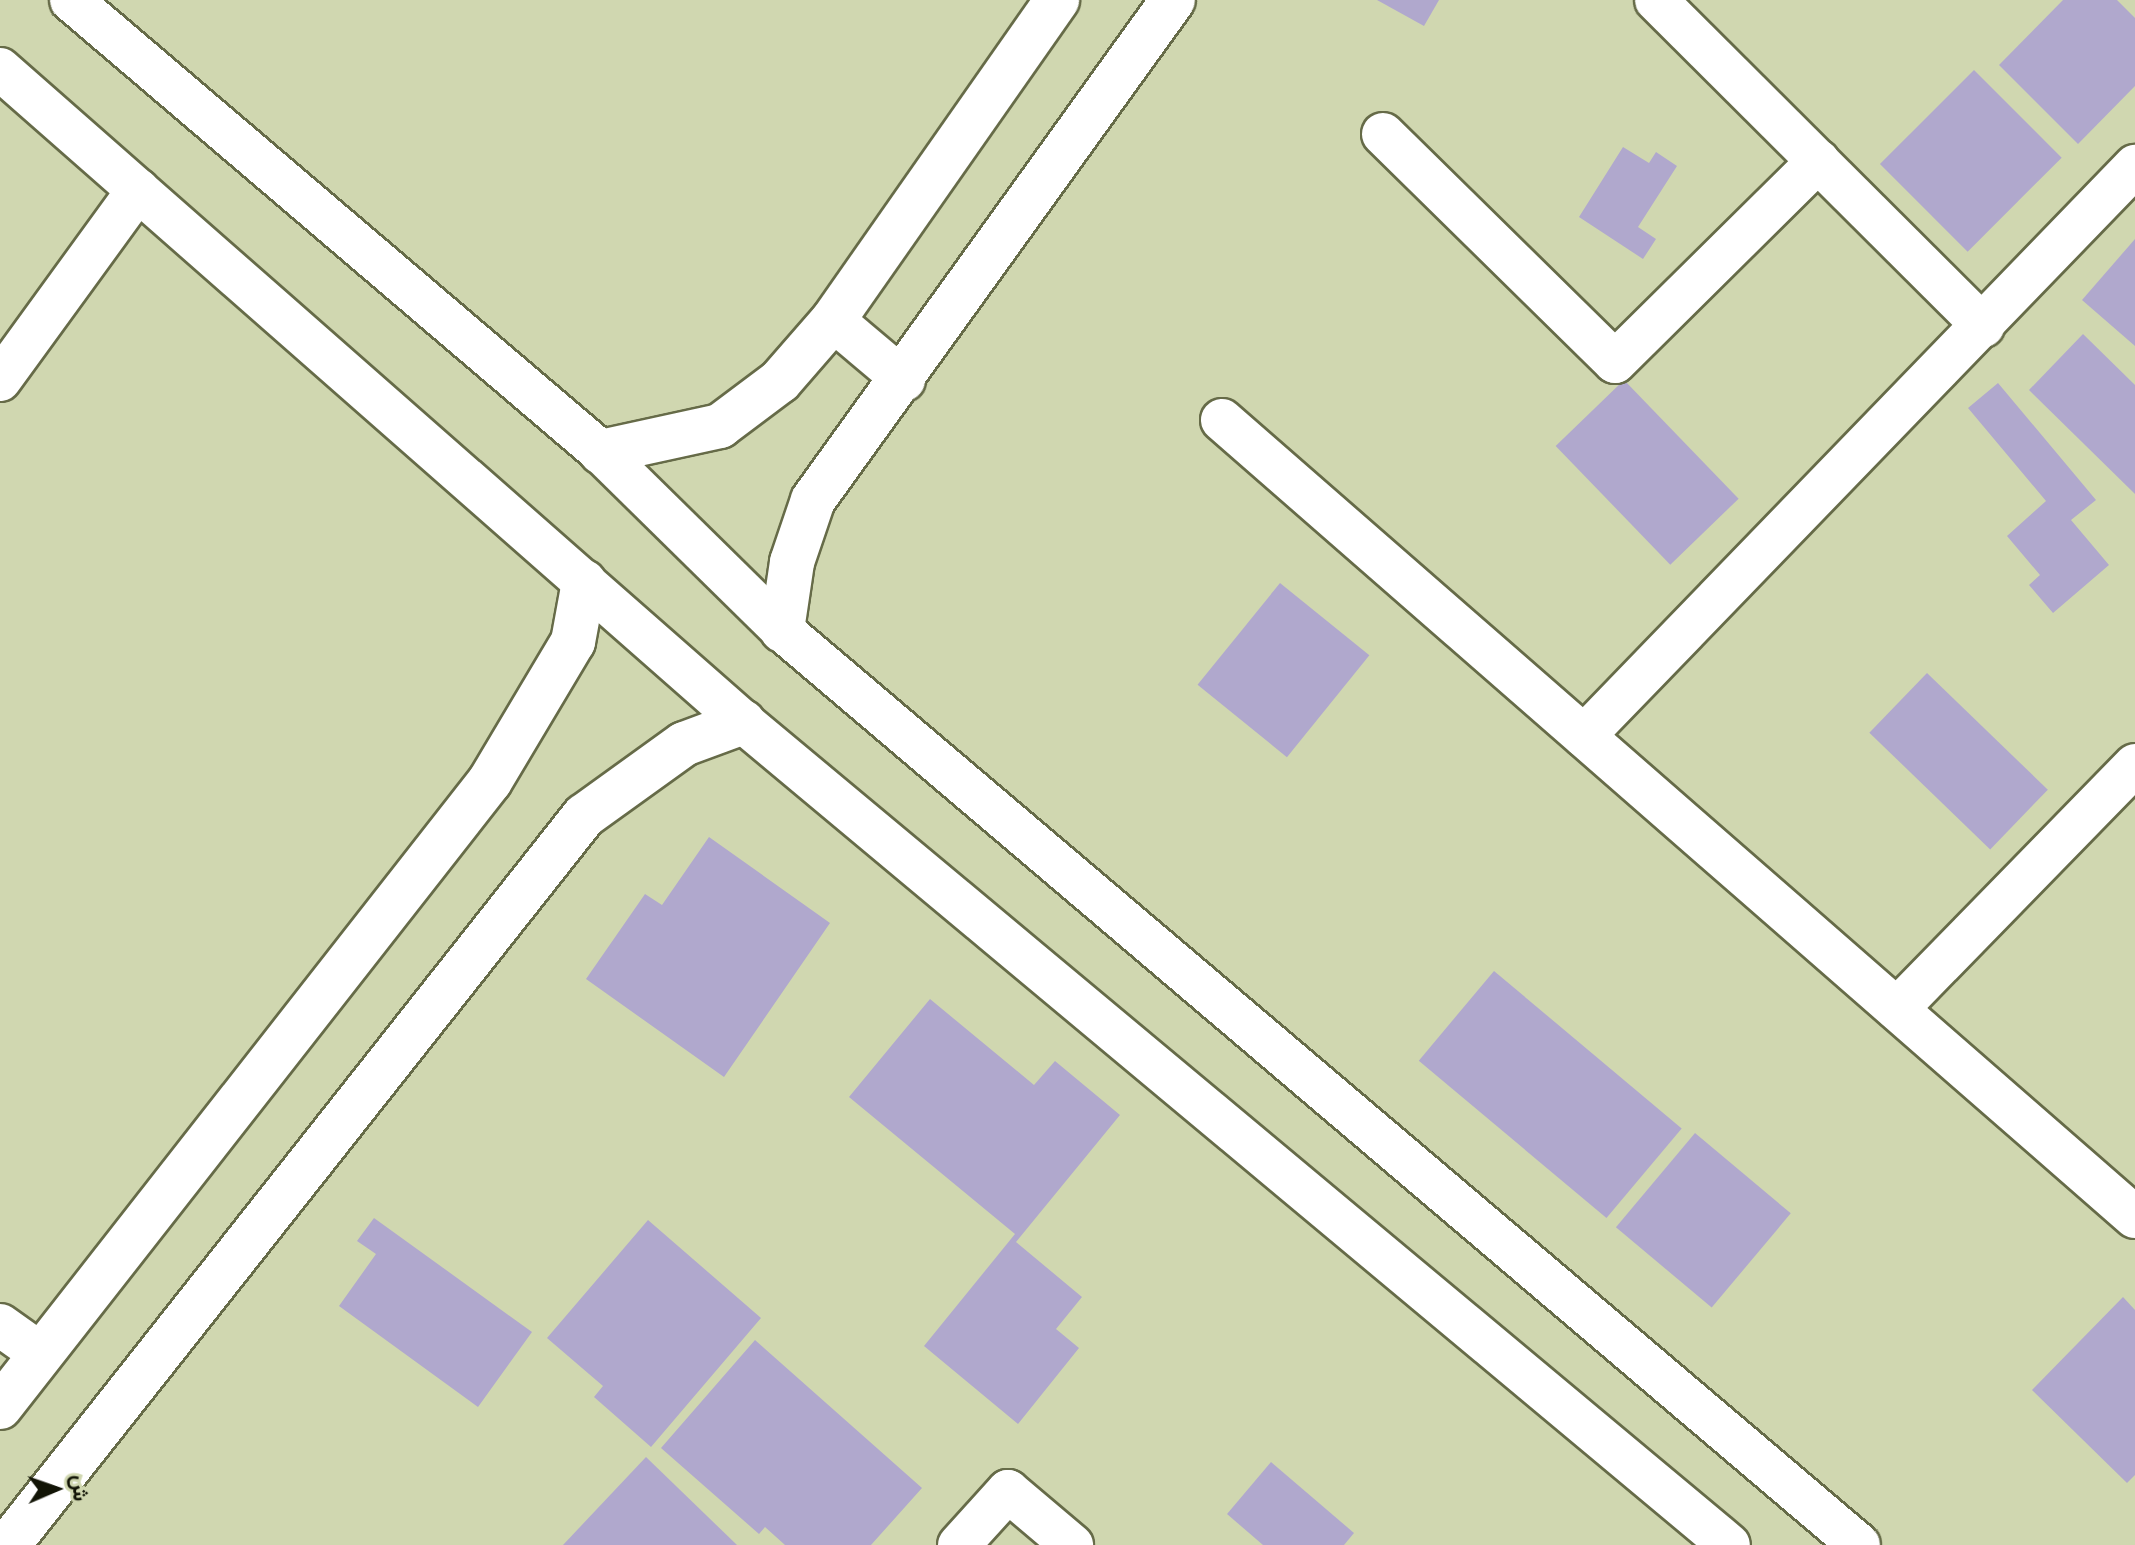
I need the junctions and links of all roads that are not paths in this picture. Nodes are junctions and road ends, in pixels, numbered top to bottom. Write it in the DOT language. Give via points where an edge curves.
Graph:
graph roads {
  1 [pos="71,0"];
  2 [pos="1057,0"];
  3 [pos="1173,0"];
  4 [pos="1656,0"];
  5 [pos="0,69"];
  6 [pos="1383,134"];
  7 [pos="1818,161"];
  8 [pos="2135,166"];
  9 [pos="138,190"];
  10 [pos="833,320"];
  11 [pos="1983,326"];
  12 [pos="0,380"];
  13 [pos="904,380"];
  14 [pos="1222,420"];
  15 [pos="601,452"];
  16 [pos="584,582"];
  17 [pos="782,630"];
  18 [pos="743,722"];
  19 [pos="1584,736"];
  20 [pos="2135,765"];
  21 [pos="1897,1009"];
  22 [pos="2135,1217"];
  23 [pos="0,1325"];
  24 [pos="41,1354"];
  25 [pos="0,1407"];
  26 [pos="8,1545"];
  27 [pos="959,1545"];
  28 [pos="1072,1545"];
  29 [pos="1729,1545"];
  30 [pos="1859,1545"];
  1 -- 15 [label="street"];
  2 -- 10 [label="main road"];
  3 -- 13 [label="main road"];
  4 -- 7 [label="street"];
  5 -- 9 [label="street"];
  6 -- 7 [label="street" via="1615,362"];
  7 -- 11 [label="street"];
  8 -- 11 [label="street"];
  9 -- 12 [label="street"];
  9 -- 16 [label="street"];
  10 -- 13 [label="street"];
  10 -- 15 [label="main road" via="780,381 720,426"];
  11 -- 19 [label="street"];
  13 -- 17 [label="main road" via="813,500 792,562"];
  14 -- 19 [label="street"];
  15 -- 17 [label="street"];
  16 -- 18 [label="street"];
  16 -- 24 [label="main road" via="573,642 490,781"];
  17 -- 30 [label="street"];
  18 -- 26 [label="main road" via="684,744 584,816"];
  18 -- 29 [label="street"];
  19 -- 21 [label="street"];
  20 -- 21 [label="street"];
  21 -- 22 [label="street"];
  23 -- 24 [label="street"];
  24 -- 25 [label="main road"];
  27 -- 28 [label="street" via="1008,1491"];
}
